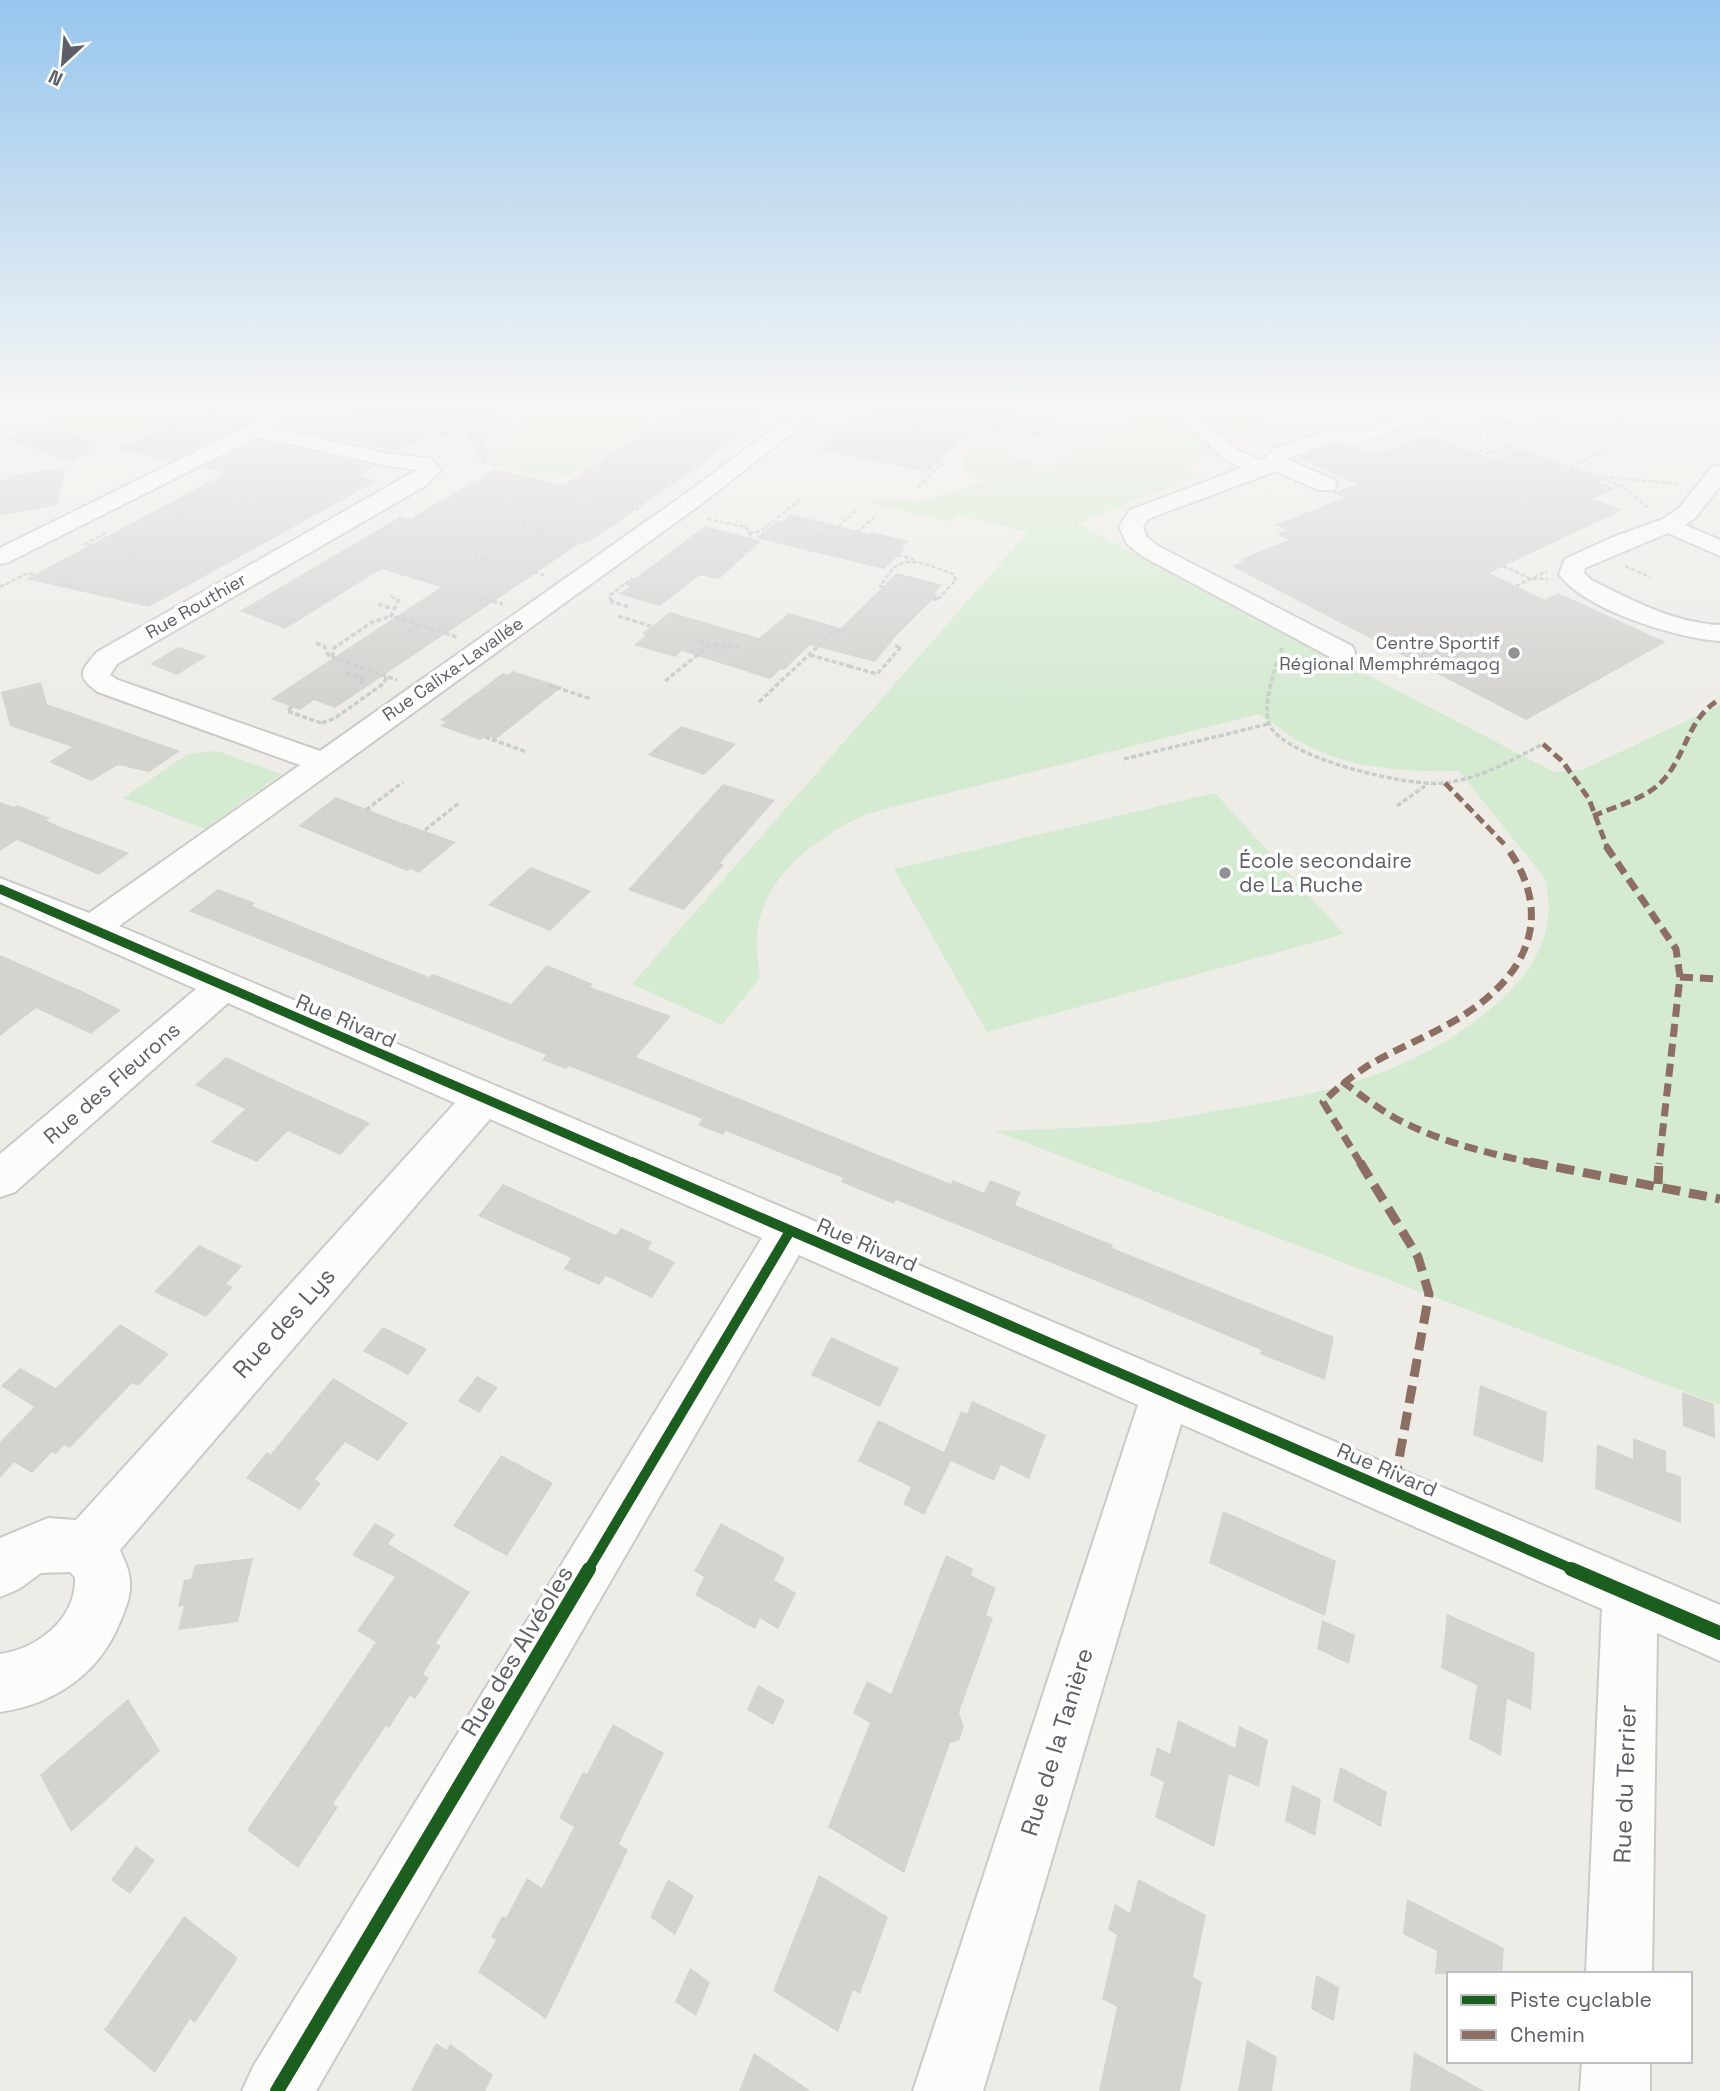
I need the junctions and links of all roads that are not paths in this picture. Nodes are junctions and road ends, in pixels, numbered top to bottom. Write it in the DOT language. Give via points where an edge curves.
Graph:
graph roads {
  1 [pos="101,506"];
  2 [pos="373,506"];
  3 [pos="684,506"];
  4 [pos="1163,506"];
  5 [pos="1693,506"];
  6 [pos="1672,524"];
  7 [pos="0,540"];
  8 [pos="30,541"];
  9 [pos="1720,549"];
  10 [pos="0,557"];
  11 [pos="1720,633"];
  12 [pos="1342,652"];
  13 [pos="322,762"];
  14 [pos="0,889"];
  15 [pos="91,929"];
  16 [pos="223,987"];
  17 [pos="483,1099"];
  18 [pos="0,1179"];
  19 [pos="790,1231"];
  20 [pos="1166,1394"];
  21 [pos="86,1548"];
  22 [pos="0,1570"];
  23 [pos="1630,1594"];
  24 [pos="1720,1633"];
  25 [pos="0,1683"];
  26 [pos="1619,1972"];
  27 [pos="1616,2063"];
  28 [pos="277,2091"];
  29 [pos="948,2091"];
  30 [pos="1615,2091"];
  1 -- 8 [label="street"];
  2 -- 13 [label="street, Rue Routhier" via="107,658 96,671 96,678 108,687"];
  3 -- 13 [label="street, Rue Calixa-Lavallée"];
  4 -- 12 [label="street" via="1133,521 1131,533 1141,545"];
  5 -- 6 [label="street"];
  6 -- 9 [label="street"];
  6 -- 11 [label="street" via="1574,565 1570,574 1582,585 1673,625"];
  7 -- 8 [label="street"];
  8 -- 10 [label="street"];
  13 -- 15 [label="street, Rue Calixa-Lavallée"];
  14 -- 15 [label="street, Rue Rivard"];
  15 -- 16 [label="street, Rue Rivard"];
  16 -- 17 [label="street, Rue Rivard"];
  16 -- 18 [label="street, Rue des Fleurons"];
  17 -- 19 [label="street, Rue Rivard"];
  17 -- 21 [label="street, Rue des Lys"];
  19 -- 20 [label="street, Rue Rivard"];
  19 -- 28 [label="street, Rue des Alvéoles"];
  20 -- 23 [label="street, Rue Rivard"];
  20 -- 29 [label="street, Rue de la Tanière"];
  21 -- 22 [label="street" via="71,1543 34,1548"];
  21 -- 25 [label="street" via="99,1565 103,1590 88,1629 53,1665 33,1676"];
  23 -- 24 [label="street, Rue Rivard"];
  23 -- 26 [label="street, Rue du Terrier"];
  27 -- 30 [label="street"];
}
